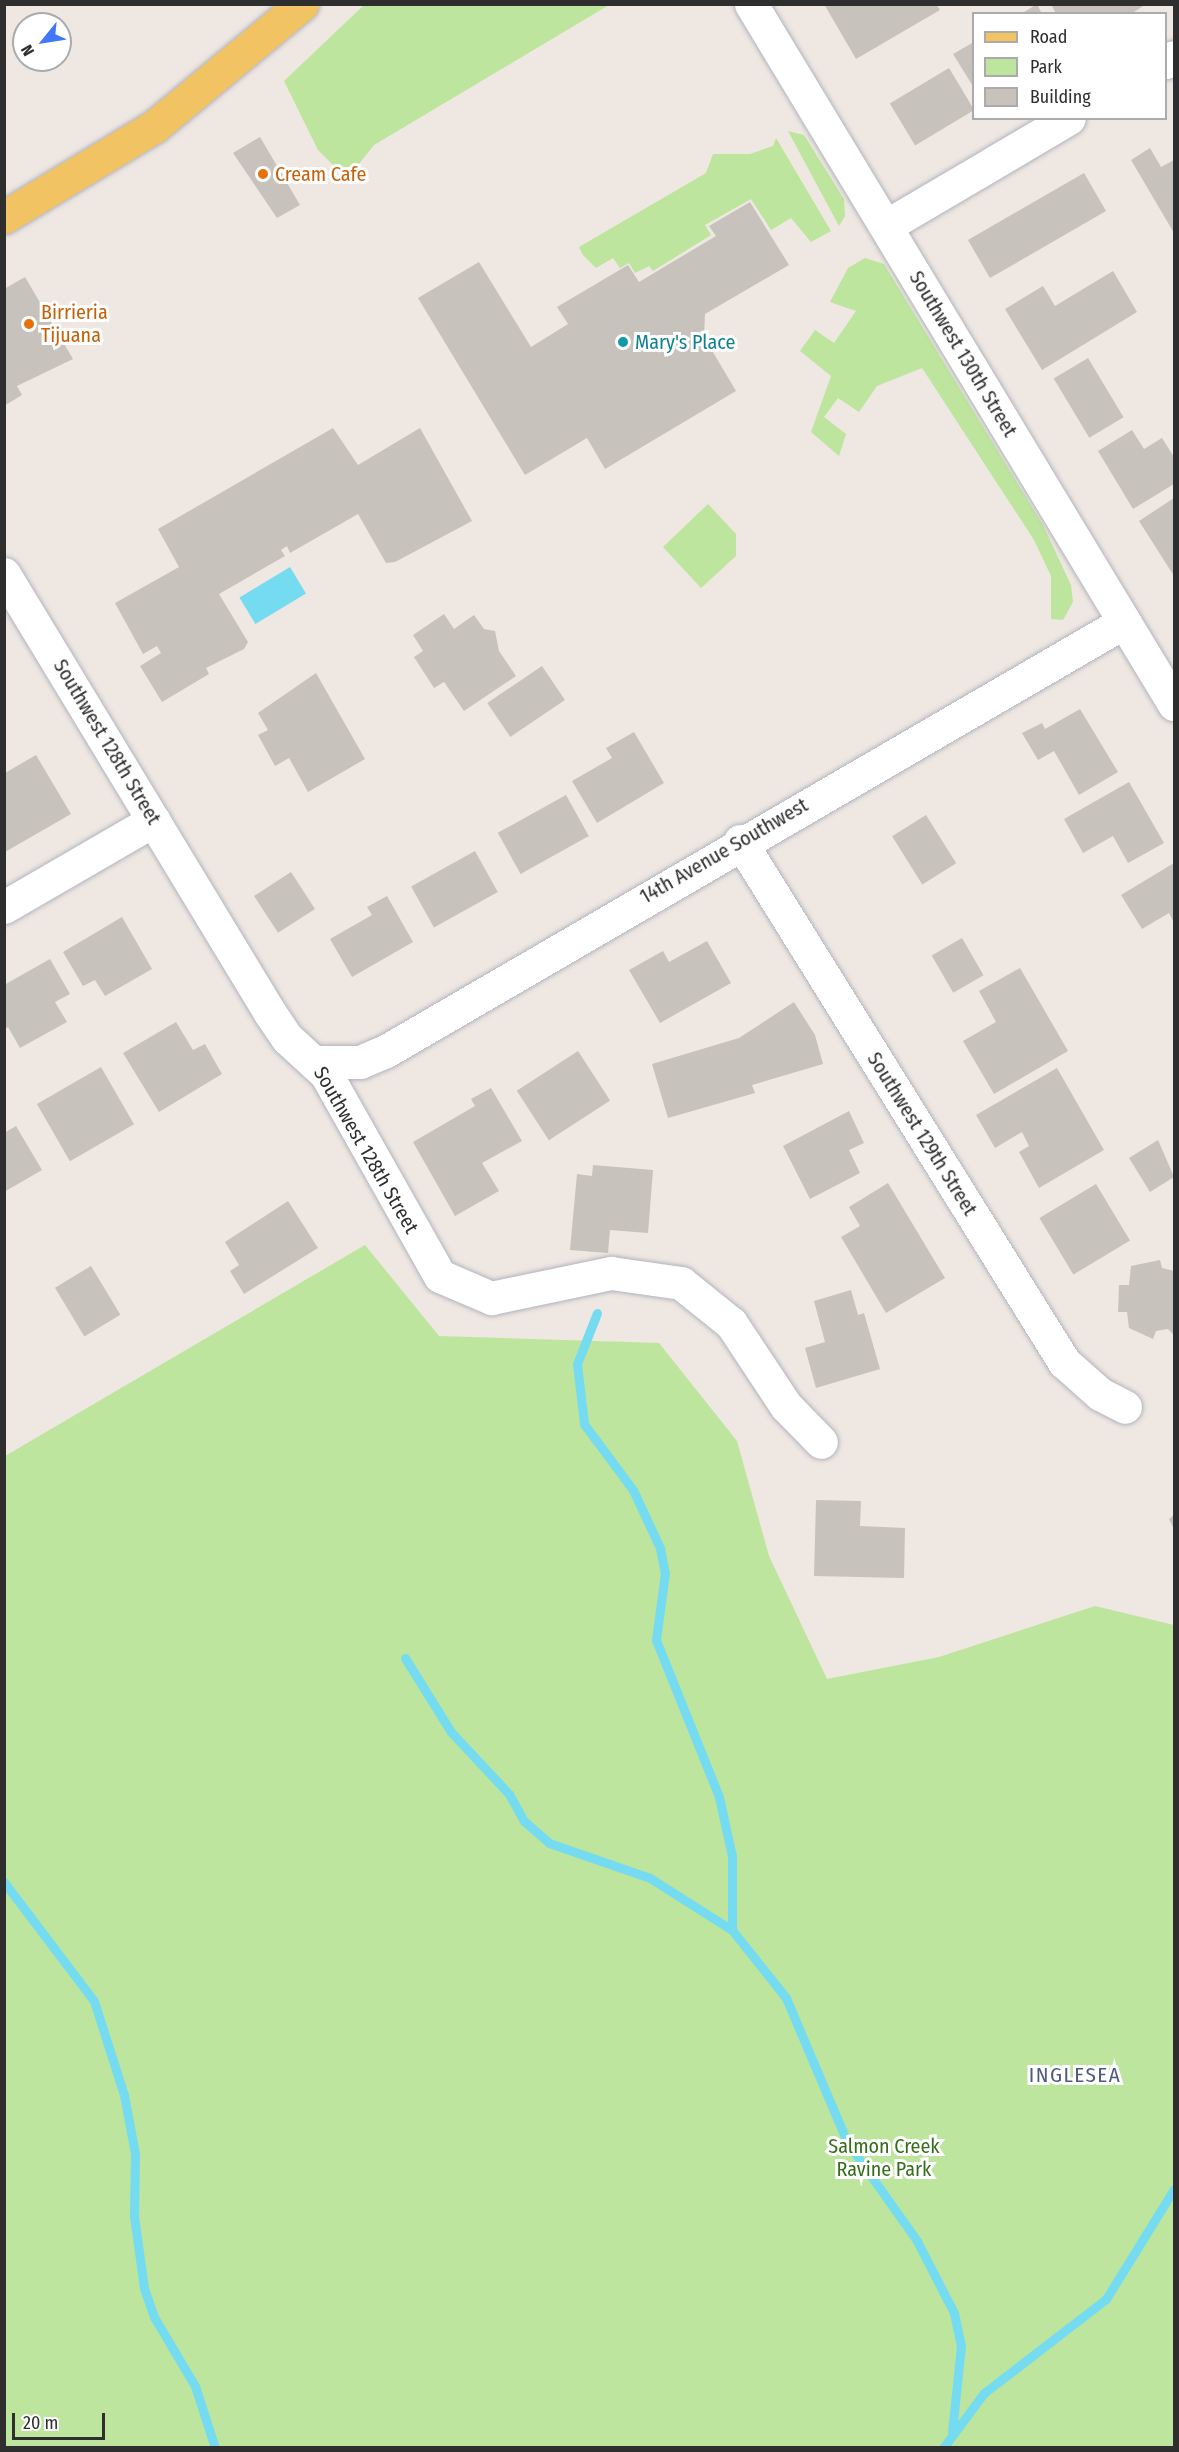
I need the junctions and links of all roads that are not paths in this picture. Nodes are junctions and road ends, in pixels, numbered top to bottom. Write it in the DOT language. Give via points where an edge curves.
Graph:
graph roads {
  1 [pos="302,4"];
  2 [pos="751,4"];
  3 [pos="1066,120"];
  4 [pos="4,217"];
  5 [pos="886,226"];
  6 [pos="4,574"];
  7 [pos="1124,622"];
  8 [pos="1174,704"];
  9 [pos="154,820"];
  10 [pos="740,841"];
  11 [pos="4,907"];
  12 [pos="319,1062"];
  13 [pos="1125,1407"];
  14 [pos="821,1442"];
  1 -- 4 [label="main road" via="155,126"];
  2 -- 5 [label="street, Southwest 130th Street"];
  3 -- 5 [label="street"];
  5 -- 7 [label="street, Southwest 130th Street"];
  6 -- 9 [label="street, Southwest 128th Street"];
  7 -- 8 [label="street, Southwest 130th Street"];
  7 -- 10 [label="street, 14th Avenue Southwest"];
  9 -- 11 [label="street"];
  9 -- 12 [label="street, Southwest 128th Street" via="287,1038"];
  10 -- 12 [label="street, 14th Avenue Southwest" via="386,1051 360,1062"];
  10 -- 13 [label="street, Southwest 129th Street" via="1064,1362 1100,1394"];
  12 -- 14 [label="street, Southwest 128th Street" via="440,1276 491,1298 611,1273 681,1283 731,1323 786,1406"];
}
